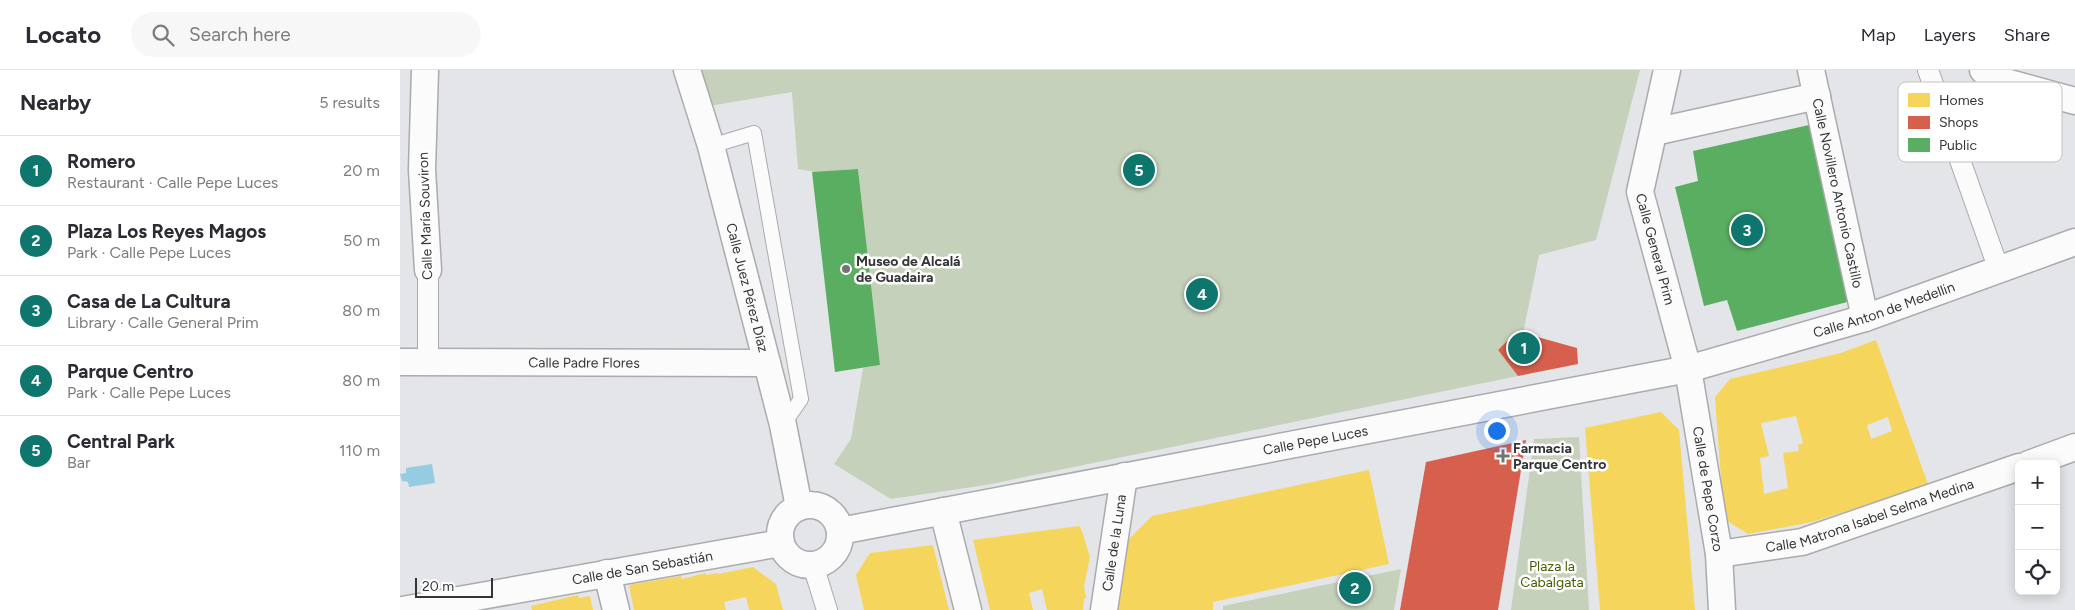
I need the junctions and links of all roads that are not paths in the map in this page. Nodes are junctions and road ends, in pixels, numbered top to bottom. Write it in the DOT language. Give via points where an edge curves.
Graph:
graph roads {
  1 [pos="425,70"];
  2 [pos="687,70"];
  3 [pos="1667,70"];
  4 [pos="1811,70"];
  5 [pos="1928,70"];
  6 [pos="1982,70"];
  7 [pos="1932,82"];
  8 [pos="2006,82"];
  9 [pos="1817,96"];
  10 [pos="2062,97"];
  11 [pos="2075,101"];
  12 [pos="1654,132"];
  13 [pos="712,146"];
  14 [pos="1961,162"];
  15 [pos="411,170"];
  16 [pos="2075,242"];
  17 [pos="428,270"];
  18 [pos="1999,270"];
  19 [pos="1866,318"];
  20 [pos="400,362"];
  21 [pos="428,362"];
  22 [pos="766,363"];
  23 [pos="1688,369"];
  24 [pos="783,425"];
  25 [pos="2075,447"];
  26 [pos="2040,460"];
  27 [pos="2015,468"];
  28 [pos="1124,476"];
  29 [pos="799,507"];
  30 [pos="943,511"];
  31 [pos="840,531"];
  32 [pos="781,543"];
  33 [pos="1720,554"];
  34 [pos="813,565"];
  35 [pos="607,574"];
  36 [pos="505,601"];
  37 [pos="402,610"];
  38 [pos="616,610"];
  39 [pos="827,610"];
  40 [pos="968,610"];
  41 [pos="1104,610"];
  42 [pos="1722,610"];
  1 -- 15 [label="street, Calle María Souviron"];
  2 -- 13 [label="street, Calle Juez Pérez Díaz"];
  3 -- 12 [label="street, Calle General Prim"];
  4 -- 9 [label="street, Calle Novillero Antonio Castillo"];
  5 -- 7 [label="street"];
  6 -- 8 [label="street" via="1991,78"];
  9 -- 12 [label="street"];
  9 -- 19 [label="street, Calle Novillero Antonio Castillo"];
  10 -- 11 [label="street"];
  12 -- 23 [label="street, Calle General Prim" via="1640,192"];
  13 -- 22 [label="street, Calle Juez Pérez Díaz"];
  13 -- 24 [label="lane" via="754,133 801,399"];
  14 -- 18 [label="street"];
  15 -- 17 [label="street, Calle María Souviron"];
  16 -- 18 [label="street, Calle Anton de Medellin"];
  17 -- 21 [label="street, Calle María Souviron"];
  18 -- 19 [label="street, Calle Anton de Medellin"];
  19 -- 23 [label="street, Calle Anton de Medellin"];
  20 -- 21 [label="street, Calle Padre Flores"];
  21 -- 22 [label="street, Calle Padre Flores"];
  22 -- 24 [label="street, Calle Juez Pérez Díaz"];
  23 -- 28 [label="street, Calle Pepe Luces"];
  23 -- 33 [label="street, Calle de Pepe Corzo"];
  24 -- 29 [label="street, Calle Juez Pérez Díaz"];
  25 -- 26 [label="street"];
  27 -- 33 [label="street, Calle Matrona Isabel Selma Medina" via="1802,542"];
  28 -- 30 [label="street, Calle Pepe Luces"];
  28 -- 41 [label="street, Calle de la Luna"];
  29 -- 31 [label="street" via="822,507 836,518"];
  29 -- 32 [label="street" via="785,519"];
  30 -- 31 [label="street, Calle Pepe Luces"];
  30 -- 40 [label="street"];
  31 -- 34 [label="street" via="840,542 834,553 826,561"];
  32 -- 34 [label="street" via="791,558"];
  32 -- 35 [label="street, Calle de San Sebastián"];
  33 -- 42 [label="street, Calle de Pepe Corzo"];
  34 -- 39 [label="street"];
  35 -- 36 [label="street, Calle de San Sebastián"];
  35 -- 38 [label="street"];
  36 -- 37 [label="street, Calle de San Sebastián"];
}
